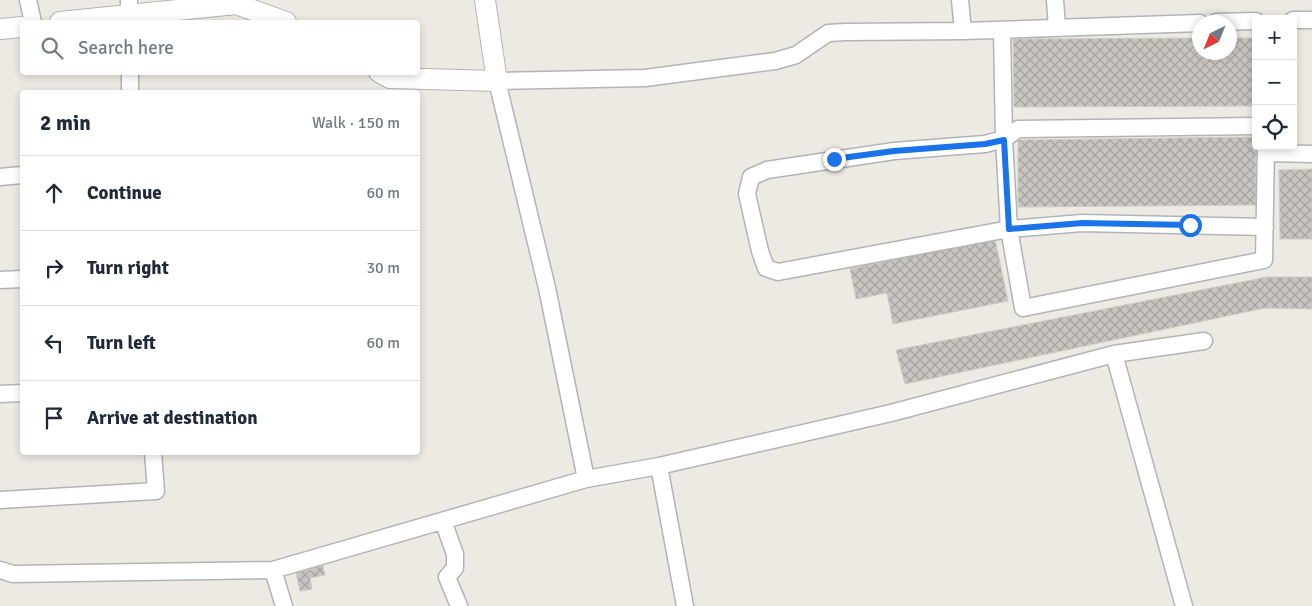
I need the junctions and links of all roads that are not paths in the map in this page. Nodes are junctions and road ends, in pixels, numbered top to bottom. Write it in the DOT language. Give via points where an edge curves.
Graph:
graph roads {
  1 [pos="28,0"];
  2 [pos="485,0"];
  3 [pos="960,0"];
  4 [pos="1055,0"];
  5 [pos="256,6"];
  6 [pos="129,13"];
  7 [pos="32,20"];
  8 [pos="75,20"];
  9 [pos="282,20"];
  10 [pos="1297,20"];
  11 [pos="1312,20"];
  12 [pos="1237,21"];
  13 [pos="1252,21"];
  14 [pos="1192,23"];
  15 [pos="20,26"];
  16 [pos="1057,28"];
  17 [pos="0,29"];
  18 [pos="1002,30"];
  19 [pos="963,31"];
  20 [pos="130,75"];
  21 [pos="384,75"];
  22 [pos="497,81"];
  23 [pos="130,90"];
  24 [pos="1252,126"];
  25 [pos="1004,140"];
  26 [pos="1266,150"];
  27 [pos="1312,154"];
  28 [pos="20,175"];
  29 [pos="0,177"];
  30 [pos="1266,228"];
  31 [pos="1009,229"];
  32 [pos="20,278"];
  33 [pos="0,280"];
  34 [pos="1204,340"];
  35 [pos="1114,354"];
  36 [pos="20,393"];
  37 [pos="0,394"];
  38 [pos="153,455"];
  39 [pos="659,466"];
  40 [pos="586,479"];
  41 [pos="0,500"];
  42 [pos="443,521"];
  43 [pos="0,570"];
  44 [pos="273,570"];
  45 [pos="284,606"];
  46 [pos="459,606"];
  47 [pos="685,606"];
  48 [pos="1184,606"];
  1 -- 7 [label="street"];
  2 -- 22 [label="street"];
  3 -- 19 [label="street"];
  4 -- 16 [label="street"];
  5 -- 6 [label="street" via="236,4"];
  5 -- 9 [label="street"];
  6 -- 8 [label="street"];
  10 -- 11 [label="street"];
  12 -- 13 [label="street"];
  14 -- 16 [label="street"];
  15 -- 17 [label="street"];
  16 -- 18 [label="street"];
  18 -- 19 [label="street"];
  18 -- 25 [label="street"];
  19 -- 22 [label="street" via="828,33 796,56 776,61 645,78"];
  20 -- 23 [label="street"];
  21 -- 22 [label="street" via="390,78"];
  22 -- 40 [label="street" via="547,288"];
  24 -- 25 [label="street" via="1018,129"];
  25 -- 31 [label="street"];
  25 -- 31 [label="street" via="894,151 766,170 750,176 747,194 766,268 778,272"];
  26 -- 27 [label="street"];
  26 -- 30 [label="street"];
  28 -- 29 [label="street"];
  30 -- 31 [label="street" via="1082,223"];
  30 -- 31 [label="street" via="1264,260 1023,308"];
  32 -- 33 [label="street"];
  34 -- 35 [label="street"];
  35 -- 39 [label="street" via="891,413"];
  35 -- 48 [label="street"];
  36 -- 37 [label="street"];
  38 -- 41 [label="street" via="156,491"];
  39 -- 40 [label="street"];
  39 -- 47 [label="street"];
  40 -- 42 [label="street"];
  42 -- 44 [label="street"];
  42 -- 46 [label="street" via="455,554 455,568 447,577"];
  43 -- 44 [label="street" via="13,574"];
  44 -- 45 [label="street"];
}
